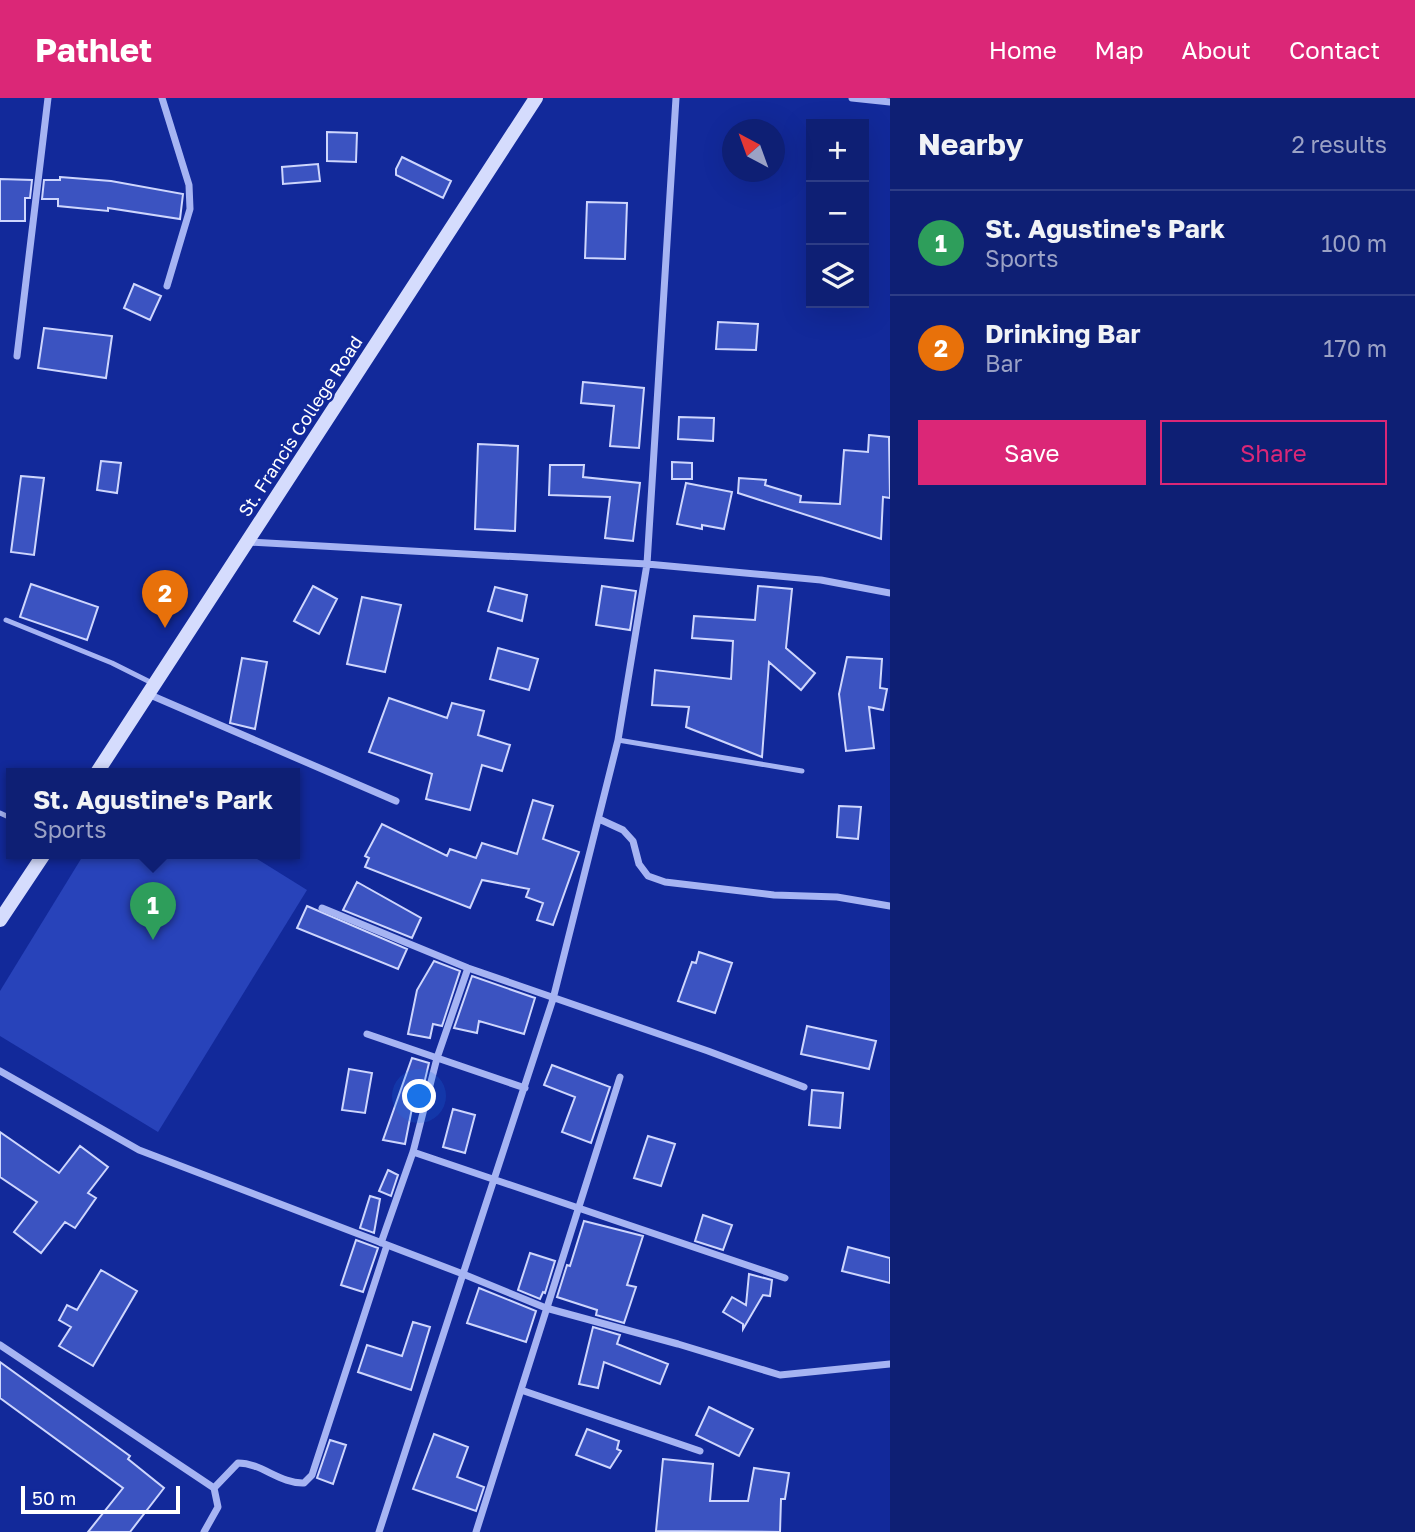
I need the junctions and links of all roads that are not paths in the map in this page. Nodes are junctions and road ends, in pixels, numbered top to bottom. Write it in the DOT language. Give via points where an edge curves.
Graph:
graph roads {
  1 [pos="48,98"];
  2 [pos="162,98"];
  3 [pos="536,98"];
  4 [pos="676,98"];
  5 [pos="852,98"];
  6 [pos="890,102"];
  7 [pos="167,286"];
  8 [pos="17,356"];
  9 [pos="248,542"];
  10 [pos="647,564"];
  11 [pos="890,593"];
  12 [pos="6,620"];
  13 [pos="151,689"];
  14 [pos="618,740"];
  15 [pos="100,768"];
  16 [pos="802,771"];
  17 [pos="396,801"];
  18 [pos="598,820"];
  19 [pos="41,859"];
  20 [pos="890,906"];
  21 [pos="322,908"];
  22 [pos="0,920"];
  23 [pos="468,968"];
  24 [pos="553,999"];
  25 [pos="367,1034"];
  26 [pos="437,1058"];
  27 [pos="0,1071"];
  28 [pos="620,1077"];
  29 [pos="804,1087"];
  30 [pos="525,1088"];
  31 [pos="413,1152"];
  32 [pos="493,1180"];
  33 [pos="578,1208"];
  34 [pos="384,1244"];
  35 [pos="463,1274"];
  36 [pos="785,1278"];
  37 [pos="546,1308"];
  38 [pos="0,1345"];
  39 [pos="890,1364"];
  40 [pos="521,1390"];
  41 [pos="700,1451"];
  42 [pos="214,1488"];
  43 [pos="204,1532"];
  44 [pos="379,1532"];
  45 [pos="476,1532"];
  1 -- 8 [label="street"];
  2 -- 7 [label="street" via="190,185 190,209"];
  3 -- 9 [label="main road, St. Francis College Road"];
  4 -- 10 [label="street"];
  5 -- 6 [label="street"];
  9 -- 10 [label="street"];
  9 -- 13 [label="main road, St. Francis College Road"];
  10 -- 11 [label="street" via="821,580"];
  10 -- 14 [label="street"];
  12 -- 13 [label="lane" via="112,663"];
  13 -- 15 [label="main road, St. Francis College Road"];
  13 -- 17 [label="street"];
  14 -- 16 [label="lane"];
  14 -- 18 [label="street"];
  18 -- 20 [label="street" via="624,830 648,876 665,882"];
  18 -- 24 [label="street"];
  19 -- 22 [label="main road"];
  21 -- 23 [label="street"];
  23 -- 24 [label="street"];
  23 -- 26 [label="street"];
  24 -- 29 [label="street"];
  24 -- 30 [label="street"];
  25 -- 26 [label="street"];
  26 -- 30 [label="street"];
  26 -- 31 [label="street"];
  27 -- 34 [label="street" via="139,1150"];
  28 -- 33 [label="street"];
  30 -- 32 [label="street"];
  31 -- 32 [label="street"];
  31 -- 34 [label="street"];
  32 -- 33 [label="street"];
  32 -- 35 [label="street"];
  33 -- 36 [label="street"];
  33 -- 37 [label="street"];
  34 -- 35 [label="street"];
  34 -- 42 [label="street" via="312,1475 304,1483 293,1483 238,1463"];
  35 -- 37 [label="street"];
  35 -- 44 [label="street"];
  37 -- 39 [label="street" via="780,1376"];
  37 -- 40 [label="street"];
  38 -- 42 [label="street"];
  40 -- 41 [label="street"];
  40 -- 45 [label="street"];
  42 -- 43 [label="street" via="218,1507"];
}
